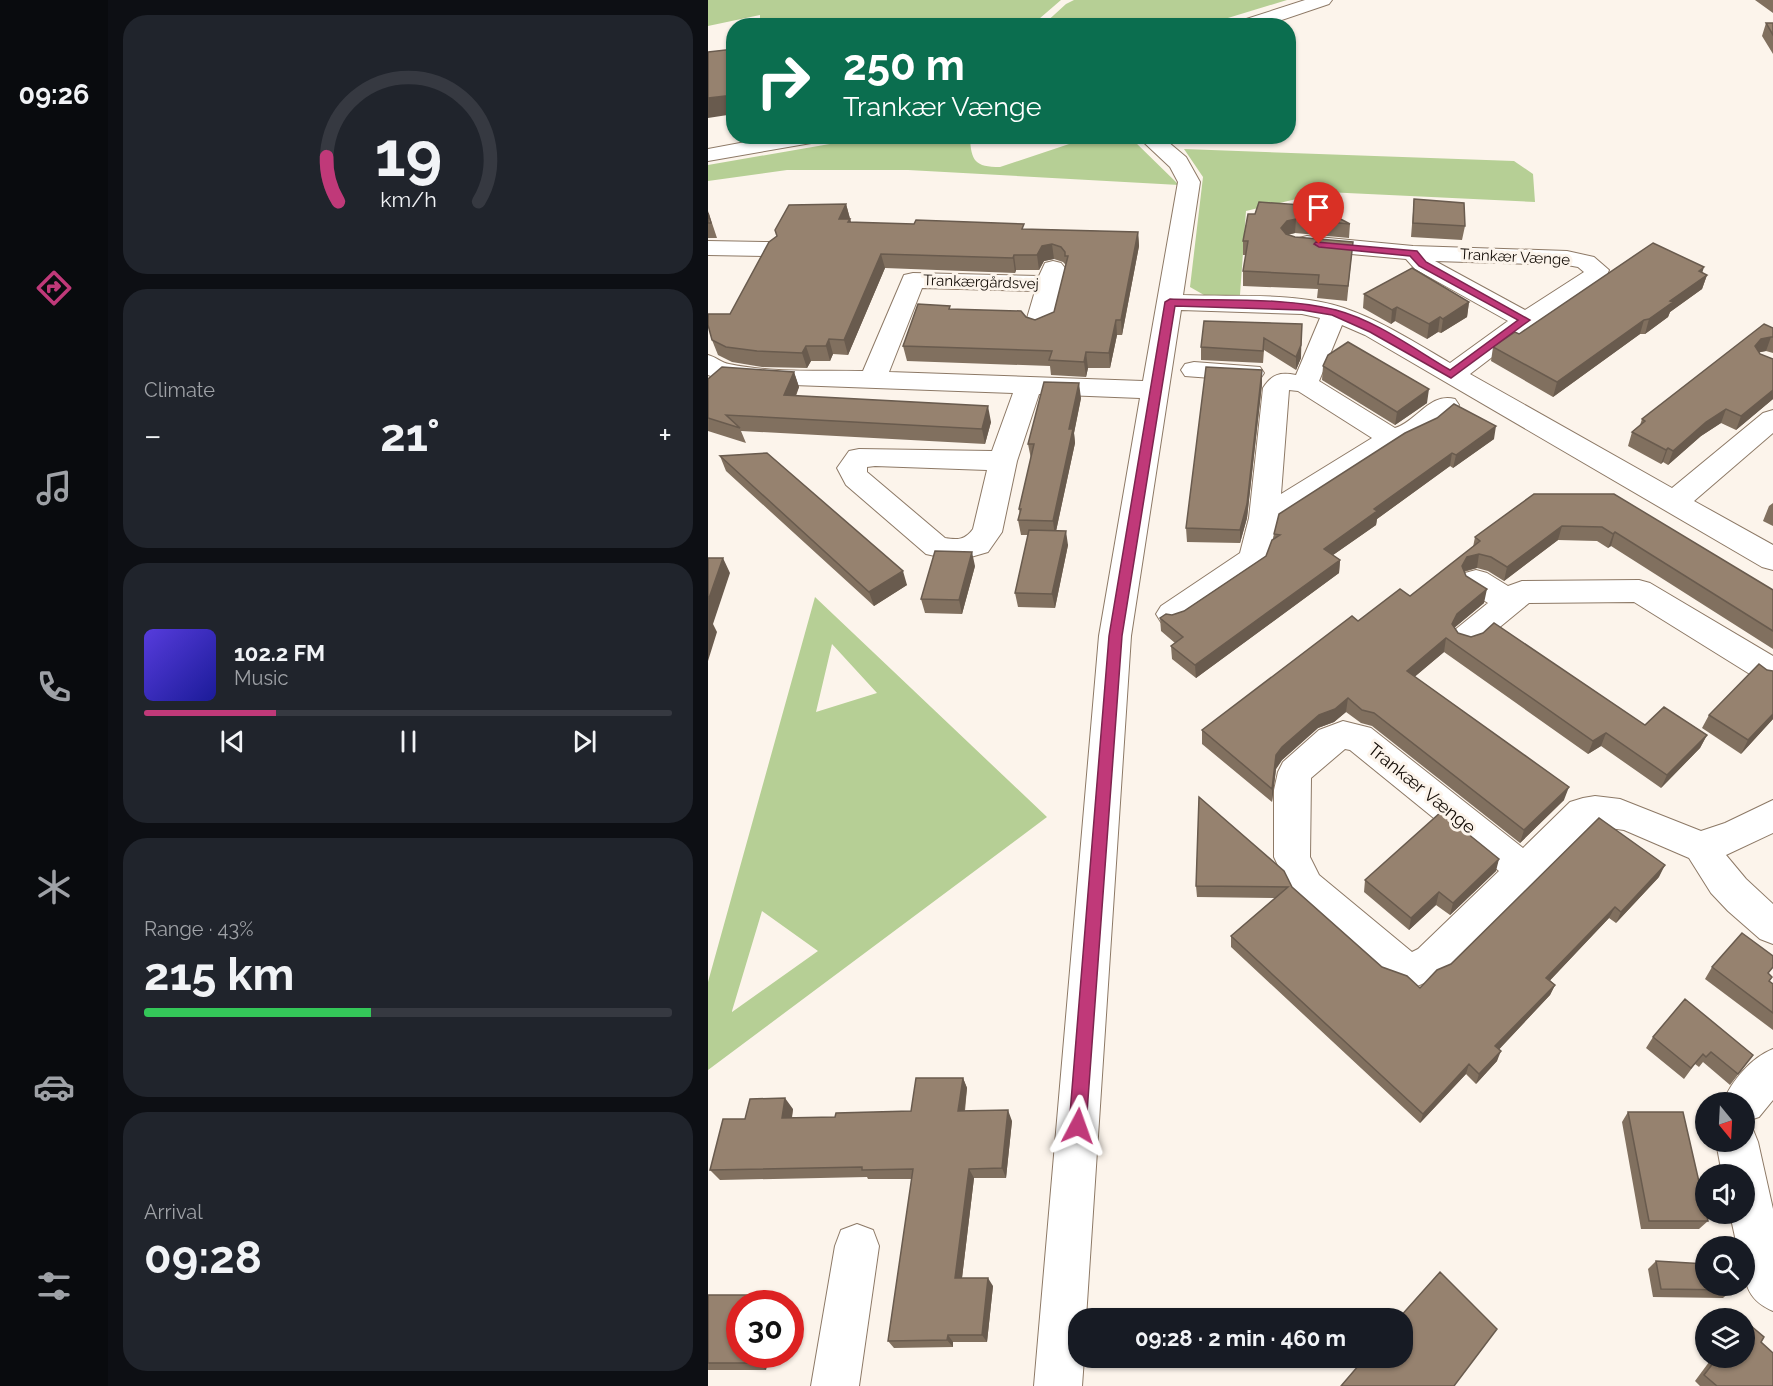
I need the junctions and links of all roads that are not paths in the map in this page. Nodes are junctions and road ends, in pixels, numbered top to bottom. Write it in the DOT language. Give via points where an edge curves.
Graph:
graph roads {
  1 [pos="1323,0"];
  2 [pos="1268,18"];
  3 [pos="769,144"];
  4 [pos="1156,144"];
  5 [pos="708,154"];
  6 [pos="1295,242"];
  7 [pos="708,248"];
  8 [pos="768,249"];
  9 [pos="1413,253"];
  10 [pos="1170,302"];
  11 [pos="1335,313"];
  12 [pos="1525,320"];
  13 [pos="1038,325"];
  14 [pos="708,363"];
  15 [pos="1194,370"];
  16 [pos="1451,375"];
  17 [pos="873,379"];
  18 [pos="1294,383"];
  19 [pos="1029,386"];
  20 [pos="1154,390"];
  21 [pos="1446,405"];
  22 [pos="1773,419"];
  23 [pos="1392,438"];
  24 [pos="1003,461"];
  25 [pos="1674,502"];
  26 [pos="1264,518"];
  27 [pos="1773,559"];
  28 [pos="1476,581"];
  29 [pos="1510,602"];
  30 [pos="1172,614"];
  31 [pos="1467,638"];
  32 [pos="1773,672"];
  33 [pos="1773,815"];
  34 [pos="1701,846"];
  35 [pos="1524,870"];
  36 [pos="1773,927"];
  37 [pos="1773,1069"];
  38 [pos="1753,1092"];
  39 [pos="1754,1224"];
  40 [pos="857,1246"];
  41 [pos="1773,1288"];
  42 [pos="835,1386"];
  43 [pos="1058,1386"];
  1 -- 2 [label="street"];
  3 -- 5 [label="street"];
  4 -- 10 [label="street" via="1188,174 1189,182"];
  6 -- 9 [label="street, Trankær Vænge"];
  7 -- 8 [label="street"];
  9 -- 12 [label="street, Trankær Vænge" via="1423,264"];
  9 -- 12 [label="street, Trankær Vænge" via="1567,258 1586,262 1598,270 1594,277"];
  10 -- 11 [label="street" via="1302,307"];
  10 -- 20 [label="street"];
  11 -- 16 [label="street" via="1374,330"];
  11 -- 18 [label="street"];
  12 -- 16 [label="street, Trankær Vænge"];
  13 -- 17 [label="street, Trankærgårdsvej" via="1051,276 913,280"];
  14 -- 17 [label="street" via="719,371 740,375"];
  15 -- 18 [label="street" via="1274,374"];
  16 -- 25 [label="street"];
  17 -- 19 [label="street"];
  18 -- 23 [label="street"];
  18 -- 26 [label="street" via="1276,388"];
  19 -- 20 [label="street"];
  19 -- 24 [label="street"];
  20 -- 43 [label="street" via="1115,636"];
  21 -- 23 [label="street" via="1414,431"];
  22 -- 25 [label="street"];
  23 -- 26 [label="street"];
  24 -- 24 [label="street" via="987,532 977,545 957,550 937,547 855,478 852,468 859,458 875,457"];
  25 -- 27 [label="street"];
  26 -- 30 [label="street" via="1253,559"];
  28 -- 29 [label="street"];
  29 -- 31 [label="street"];
  29 -- 32 [label="street" via="1522,592 1639,591"];
  33 -- 34 [label="street" via="1741,833"];
  34 -- 35 [label="street, Trankær Vænge" via="1612,811 1592,810 1576,818"];
  34 -- 36 [label="street" via="1728,888"];
  35 -- 35 [label="street, Trankær Vænge" via="1432,961 1413,970 1395,963 1306,886 1292,857 1295,772 1331,740 1343,735 1359,738"];
  37 -- 38 [label="street"];
  39 -- 41 [label="street" via="1766,1275"];
  40 -- 42 [label="street"];
}
